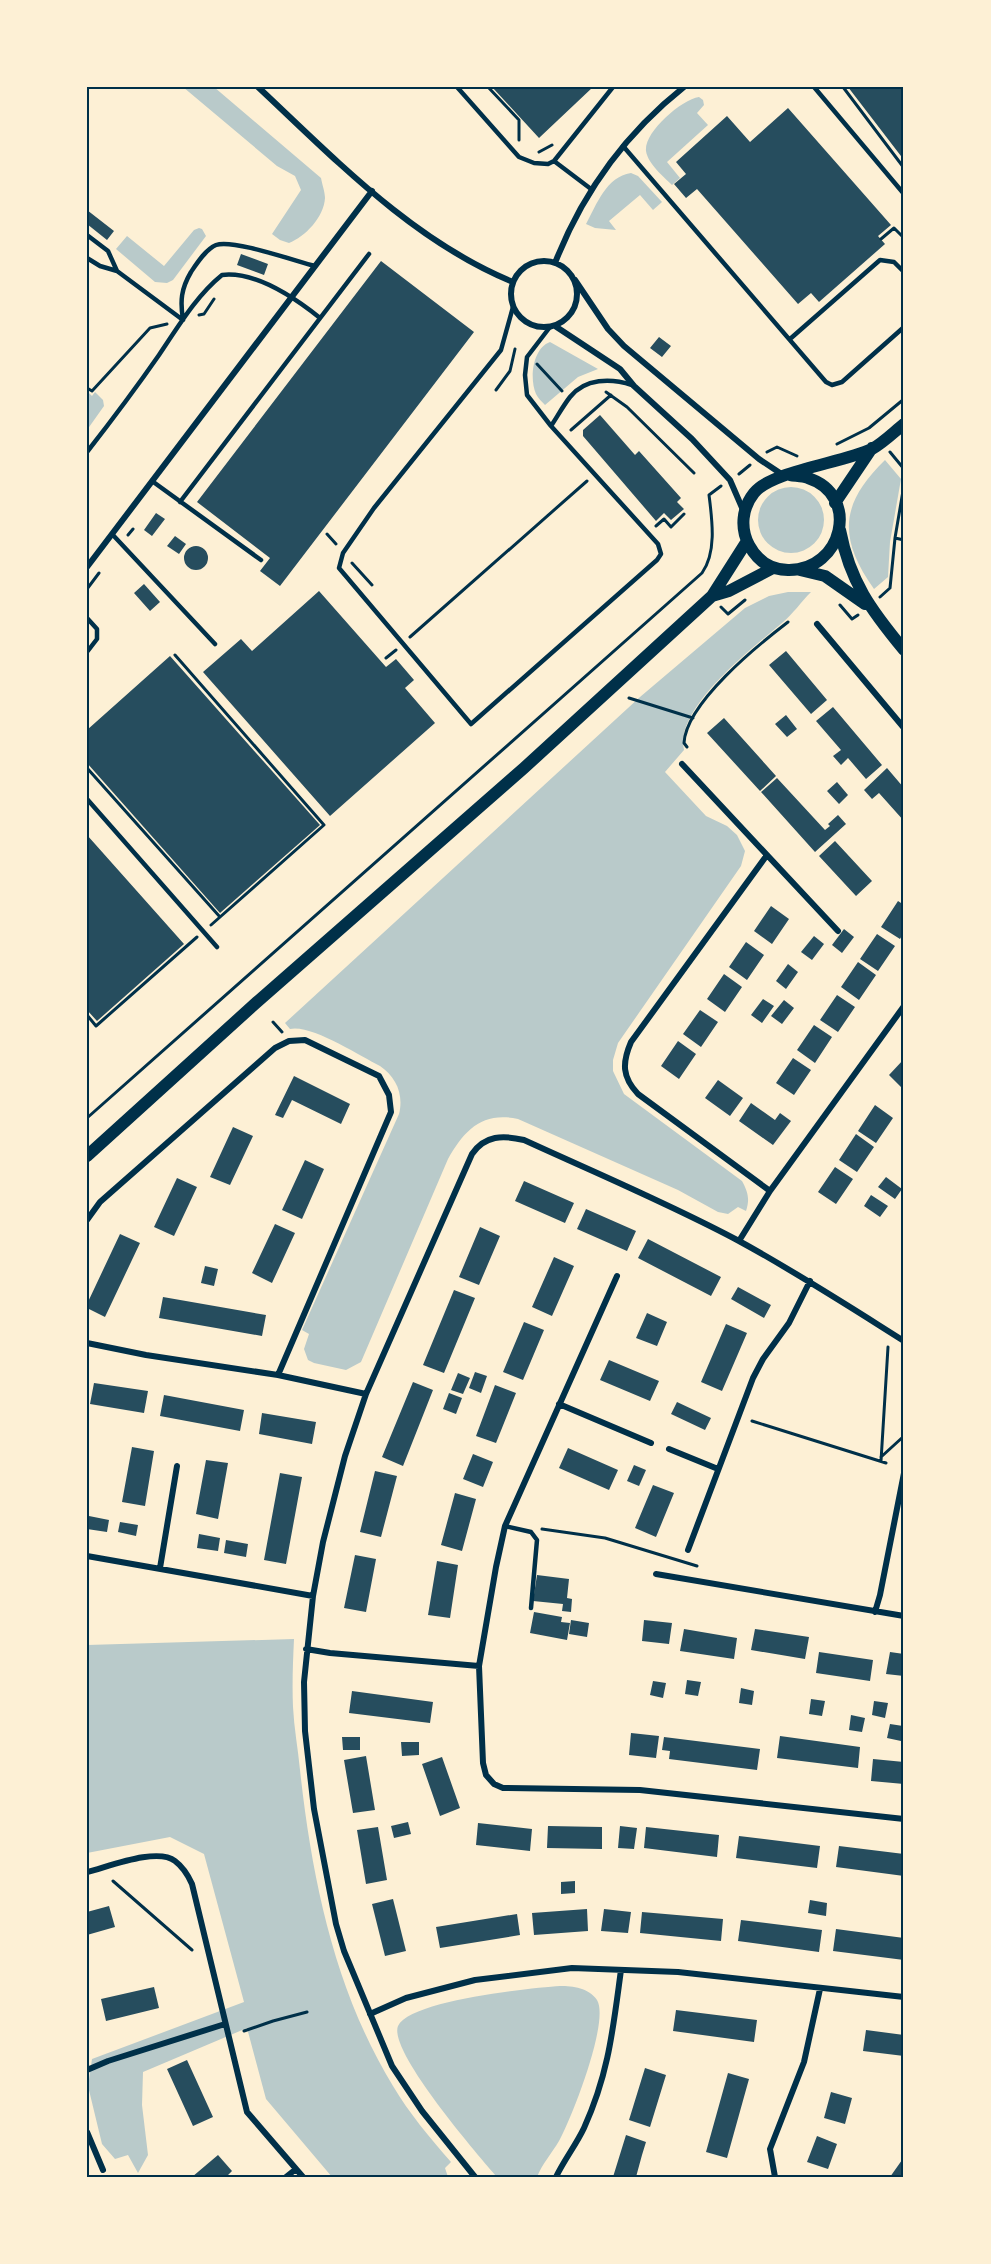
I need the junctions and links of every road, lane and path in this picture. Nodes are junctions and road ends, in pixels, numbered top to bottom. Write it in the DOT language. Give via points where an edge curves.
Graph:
graph roads {
  1 [pos="258,87"];
  2 [pos="457,87"];
  3 [pos="488,87"];
  4 [pos="613,87"];
  5 [pos="684,87"];
  6 [pos="814,87"];
  7 [pos="843,87"];
  8 [pos="558,138"];
  9 [pos="623,146"];
  10 [pos="522,147"];
  11 [pos="537,153"];
  12 [pos="554,161"];
  13 [pos="904,168"];
  14 [pos="591,189"];
  15 [pos="372,191"];
  16 [pos="904,194"];
  17 [pos="87,235"];
  18 [pos="904,238"];
  19 [pos="881,240"];
  20 [pos="369,254"];
  21 [pos="87,259"];
  22 [pos="555,263"];
  23 [pos="315,266"];
  24 [pos="117,271"];
  25 [pos="904,272"];
  26 [pos="575,280"];
  27 [pos="513,282"];
  28 [pos="292,296"];
  29 [pos="513,307"];
  30 [pos="320,318"];
  31 [pos="183,320"];
  32 [pos="553,327"];
  33 [pos="904,327"];
  34 [pos="790,339"];
  35 [pos="515,349"];
  36 [pos="535,361"];
  37 [pos="634,386"];
  38 [pos="87,388"];
  39 [pos="496,390"];
  40 [pos="562,391"];
  41 [pos="602,391"];
  42 [pos="611,395"];
  43 [pos="904,399"];
  44 [pos="904,424"];
  45 [pos="551,426"];
  46 [pos="567,426"];
  47 [pos="830,447"];
  48 [pos="872,448"];
  49 [pos="87,452"];
  50 [pos="766,454"];
  51 [pos="891,454"];
  52 [pos="800,457"];
  53 [pos="751,464"];
  54 [pos="904,469"];
  55 [pos="694,473"];
  56 [pos="595,474"];
  57 [pos="737,475"];
  58 [pos="787,475"];
  59 [pos="152,481"];
  60 [pos="904,485"];
  61 [pos="721,486"];
  62 [pos="180,502"];
  63 [pos="835,503"];
  64 [pos="744,512"];
  65 [pos="684,514"];
  66 [pos="840,526"];
  67 [pos="656,527"];
  68 [pos="133,529"];
  69 [pos="112,534"];
  70 [pos="895,538"];
  71 [pos="904,540"];
  72 [pos="747,541"];
  73 [pos="121,544"];
  74 [pos="261,560"];
  75 [pos="87,567"];
  76 [pos="773,568"];
  77 [pos="800,570"];
  78 [pos="99,572"];
  79 [pos="698,578"];
  80 [pos="704,585"];
  81 [pos="87,589"];
  82 [pos="712,596"];
  83 [pos="881,596"];
  84 [pos="751,597"];
  85 [pos="869,607"];
  86 [pos="726,613"];
  87 [pos="87,618"];
  88 [pos="788,622"];
  89 [pos="817,624"];
  90 [pos="215,644"];
  91 [pos="402,645"];
  92 [pos="904,650"];
  93 [pos="87,652"];
  94 [pos="175,655"];
  95 [pos="386,658"];
  96 [pos="629,698"];
  97 [pos="693,718"];
  98 [pos="904,728"];
  99 [pos="687,747"];
  100 [pos="682,764"];
  101 [pos="87,768"];
  102 [pos="87,799"];
  103 [pos="767,855"];
  104 [pos="220,917"];
  105 [pos="204,931"];
  106 [pos="838,931"];
  107 [pos="217,947"];
  108 [pos="904,1008"];
  109 [pos="87,1015"];
  110 [pos="87,1118"];
  111 [pos="87,1156"];
  112 [pos="770,1191"];
  113 [pos="87,1220"];
  114 [pos="739,1241"];
  115 [pos="617,1276"];
  116 [pos="810,1281"];
  117 [pos="904,1341"];
  118 [pos="87,1343"];
  119 [pos="888,1347"];
  120 [pos="278,1376"];
  121 [pos="366,1394"];
  122 [pos="559,1404"];
  123 [pos="752,1421"];
  124 [pos="904,1436"];
  125 [pos="651,1443"];
  126 [pos="669,1449"];
  127 [pos="880,1460"];
  128 [pos="885,1463"];
  129 [pos="177,1466"];
  130 [pos="718,1469"];
  131 [pos="904,1473"];
  132 [pos="505,1526"];
  133 [pos="540,1528"];
  134 [pos="688,1550"];
  135 [pos="87,1556"];
  136 [pos="697,1566"];
  137 [pos="160,1568"];
  138 [pos="656,1574"];
  139 [pos="313,1596"];
  140 [pos="531,1608"];
  141 [pos="874,1612"];
  142 [pos="904,1616"];
  143 [pos="306,1649"];
  144 [pos="479,1666"];
  145 [pos="904,1819"];
  146 [pos="87,1872"];
  147 [pos="113,1881"];
  148 [pos="192,1950"];
  149 [pos="621,1970"];
  150 [pos="820,1989"];
  151 [pos="904,1997"];
  152 [pos="307,2012"];
  153 [pos="370,2014"];
  154 [pos="225,2024"];
  155 [pos="244,2031"];
  156 [pos="87,2070"];
  157 [pos="87,2132"];
  158 [pos="296,2169"];
  159 [pos="103,2170"];
  160 [pos="286,2177"];
  161 [pos="303,2177"];
  162 [pos="475,2177"];
  163 [pos="556,2177"];
  164 [pos="775,2177"];
  1 -- 15 [label="street"];
  2 -- 12 [label="lane" via="519,157 534,163"];
  3 -- 10 [label="path" via="519,120"];
  4 -- 12 [label="lane"];
  5 -- 9 [label="street"];
  6 -- 16 [label="lane"];
  7 -- 13 [label="path"];
  8 -- 11 [label="path"];
  9 -- 14 [label="street"];
  9 -- 34 [label="lane"];
  12 -- 14 [label="lane"];
  14 -- 22 [label="street"];
  15 -- 23 [label="street"];
  15 -- 27 [label="street" via="468,261"];
  17 -- 24 [label="lane" via="108,251"];
  18 -- 19 [label="path" via="894,228"];
  20 -- 30 [label="lane"];
  21 -- 24 [label="lane"];
  22 -- 26 [label="street"];
  22 -- 27 [label="street" via="545,261 526,267"];
  23 -- 28 [label="street"];
  23 -- 31 [label="lane" via="231,243 214,246 186,281 180,302"];
  24 -- 31 [label="lane"];
  25 -- 34 [label="lane" via="894,262 880,260"];
  26 -- 32 [label="street" via="578,291 573,312"];
  26 -- 58 [label="street" via="624,346 759,459"];
  27 -- 29 [label="street"];
  28 -- 30 [label="lane"];
  28 -- 31 [label="lane" via="240,276 222,275"];
  28 -- 59 [label="street"];
  29 -- 32 [label="street" via="528,324"];
  29 -- 91 [label="lane" via="501,350 374,508 341,558 341,572"];
  30 -- 62 [label="lane"];
  31 -- 38 [label="path" via="150,328 92,391"];
  31 -- 49 [label="lane"];
  32 -- 37 [label="street" via="620,369"];
  32 -- 45 [label="lane" via="527,357 525,375 527,395"];
  33 -- 34 [label="lane" via="842,382 832,385"];
  35 -- 39 [label="path" via="510,371"];
  36 -- 40 [label="path"];
  37 -- 45 [label="lane" via="608,379 587,385 570,398"];
  37 -- 64 [label="street" via="710,457 729,480"];
  41 -- 42 [label="path"];
  42 -- 46 [label="path" via="572,431"];
  42 -- 55 [label="path"];
  43 -- 47 [label="path" via="871,429"];
  44 -- 48 [label="main road"];
  45 -- 56 [label="lane"];
  48 -- 58 [label="main road"];
  48 -- 63 [label="main road"];
  50 -- 52 [label="path" via="777,447"];
  51 -- 54 [label="path"];
  53 -- 57 [label="path"];
  56 -- 91 [label="path"];
  56 -- 91 [label="lane" via="658,544 661,554 562,645 471,724"];
  58 -- 63 [label="main road" via="819,483"];
  58 -- 64 [label="main road" via="769,480 757,489"];
  59 -- 62 [label="lane"];
  59 -- 69 [label="street"];
  60 -- 70 [label="path"];
  61 -- 79 [label="path" via="709,495 710,550"];
  62 -- 74 [label="lane"];
  63 -- 66 [label="main road"];
  64 -- 72 [label="main road"];
  65 -- 67 [label="path" via="671,527 664,519"];
  66 -- 77 [label="main road" via="835,544 826,556"];
  66 -- 85 [label="main road" via="845,555"];
  68 -- 73 [label="path"];
  69 -- 73 [label="lane"];
  69 -- 75 [label="street"];
  70 -- 71 [label="path"];
  70 -- 83 [label="path" via="890,588"];
  72 -- 76 [label="main road" via="763,564"];
  72 -- 82 [label="main road"];
  73 -- 90 [label="lane"];
  76 -- 77 [label="main road"];
  76 -- 82 [label="main road"];
  77 -- 85 [label="main road" via="825,576"];
  78 -- 81 [label="path"];
  79 -- 80 [label="path"];
  79 -- 110 [label="path"];
  82 -- 111 [label="main road"];
  84 -- 86 [label="path"];
  85 -- 92 [label="main road"];
  87 -- 93 [label="lane" via="97,629 97,639"];
  88 -- 97 [label="path" via="740,660"];
  89 -- 98 [label="street"];
  91 -- 95 [label="path"];
  94 -- 104 [label="path" via="324,825"];
  96 -- 97 [label="path"];
  97 -- 99 [label="path" via="684,736"];
  100 -- 103 [label="street"];
  101 -- 104 [label="path"];
  102 -- 105 [label="lane"];
  103 -- 106 [label="street"];
  103 -- 112 [label="street" via="631,1042 623,1070 638,1094"];
  104 -- 105 [label="path"];
  105 -- 107 [label="lane"];
  105 -- 109 [label="path" via="96,1026"];
  108 -- 112 [label="street"];
  112 -- 114 [label="street"];
  113 -- 120 [label="street" via="100,1202 275,1048 289,1041 305,1040 379,1076 389,1095 391,1112"];
  114 -- 116 [label="street"];
  114 -- 121 [label="street" via="524,1140 492,1138 472,1154"];
  115 -- 122 [label="street"];
  116 -- 117 [label="street"];
  116 -- 130 [label="street" via="789,1323 758,1368"];
  118 -- 120 [label="street"];
  119 -- 127 [label="path"];
  120 -- 121 [label="street"];
  121 -- 139 [label="street" via="335,1491"];
  122 -- 125 [label="street"];
  122 -- 132 [label="street"];
  123 -- 127 [label="path"];
  124 -- 127 [label="path"];
  126 -- 130 [label="street"];
  127 -- 128 [label="path"];
  129 -- 137 [label="street"];
  130 -- 134 [label="street"];
  131 -- 141 [label="street"];
  132 -- 140 [label="lane" via="531,1532 537,1540"];
  132 -- 144 [label="street"];
  133 -- 136 [label="path" via="605,1538"];
  135 -- 137 [label="street"];
  137 -- 139 [label="street"];
  138 -- 141 [label="street"];
  139 -- 143 [label="street"];
  141 -- 142 [label="street"];
  143 -- 144 [label="street"];
  143 -- 153 [label="street" via="305,1731 314,1809 336,1924"];
  144 -- 145 [label="street" via="483,1763 486,1775 503,1788 640,1790"];
  146 -- 154 [label="street" via="160,1855 184,1869 192,1884"];
  147 -- 148 [label="path"];
  149 -- 150 [label="street" via="678,1972"];
  149 -- 153 [label="street" via="572,1968 475,1980 406,1998"];
  149 -- 163 [label="street" via="609,2057 597,2097"];
  150 -- 151 [label="street"];
  150 -- 164 [label="street" via="804,2062 770,2149"];
  152 -- 155 [label="path"];
  153 -- 162 [label="street" via="392,2066"];
  154 -- 156 [label="street"];
  154 -- 158 [label="street" via="247,2112"];
  157 -- 159 [label="street"];
  158 -- 160 [label="street"];
  158 -- 161 [label="street"];
}
